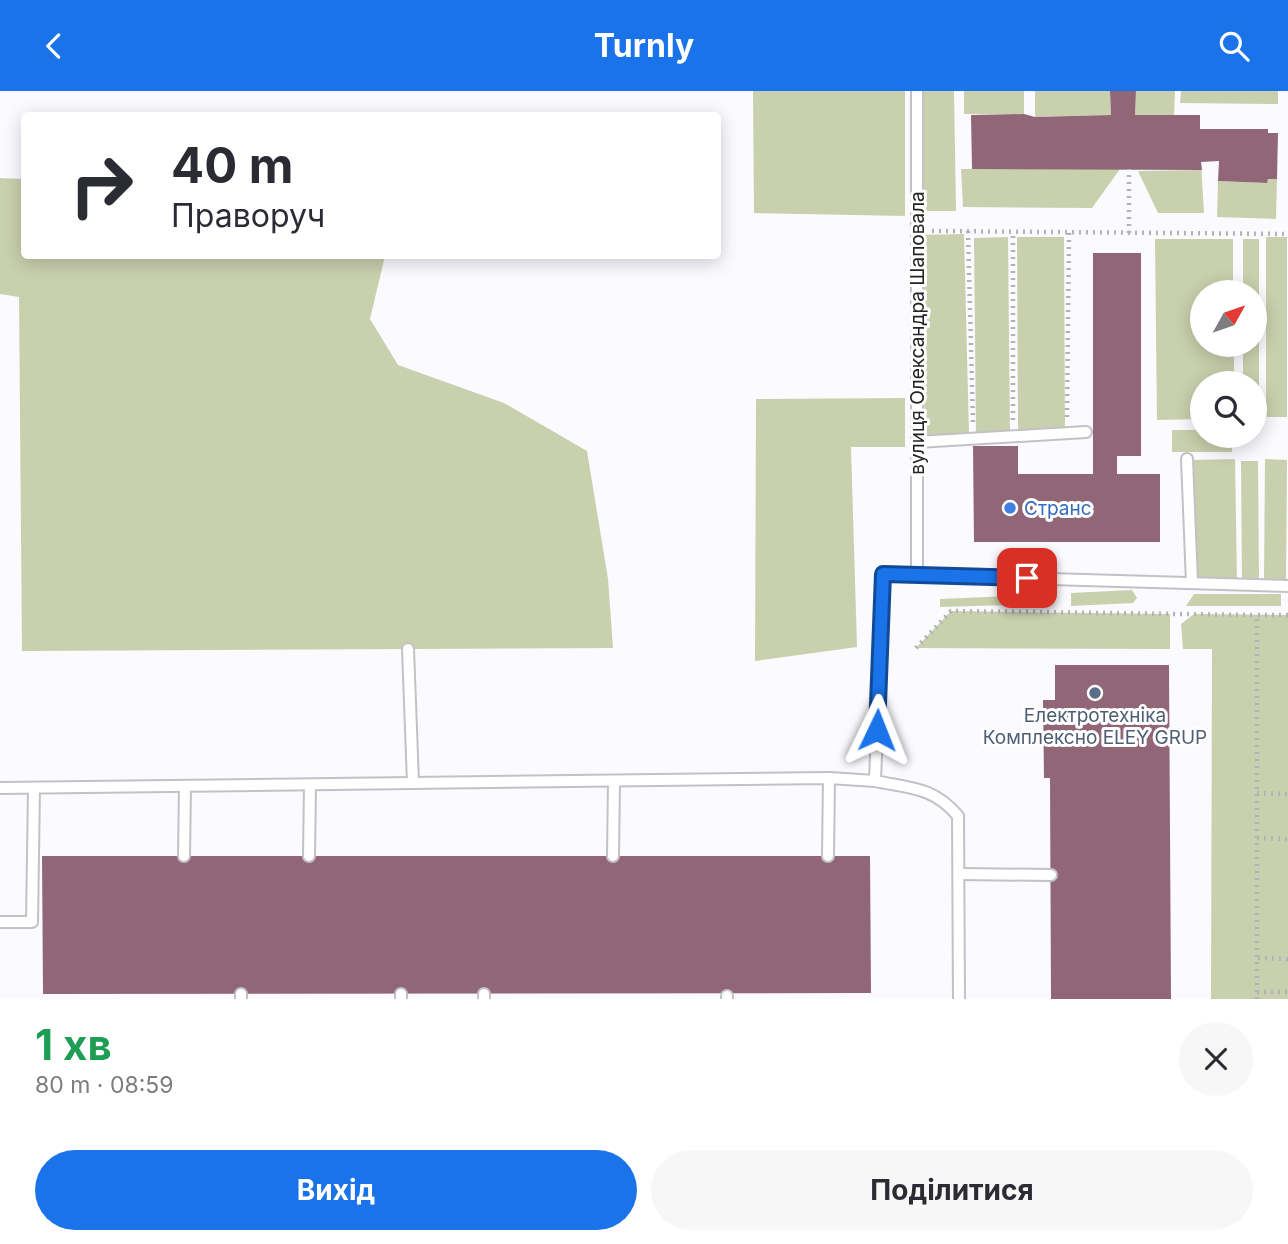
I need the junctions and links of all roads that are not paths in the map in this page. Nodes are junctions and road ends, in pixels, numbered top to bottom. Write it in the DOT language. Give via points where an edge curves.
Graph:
graph roads {
  1 [pos="917,91"];
  2 [pos="1086,432"];
  3 [pos="917,442"];
  4 [pos="1187,459"];
  5 [pos="917,575"];
  6 [pos="1192,583"];
  7 [pos="1288,586"];
  8 [pos="408,649"];
  9 [pos="829,778"];
  10 [pos="614,781"];
  11 [pos="875,782"];
  12 [pos="413,783"];
  13 [pos="310,785"];
  14 [pos="185,786"];
  15 [pos="0,788"];
  16 [pos="34,788"];
  17 [pos="184,856"];
  18 [pos="309,856"];
  19 [pos="613,856"];
  20 [pos="828,856"];
  21 [pos="959,874"];
  22 [pos="1051,875"];
  23 [pos="0,922"];
  24 [pos="959,999"];
  1 -- 3 [label="lane, вулиця Олександра Шаповала"];
  2 -- 3 [label="lane"];
  3 -- 5 [label="lane, вулиця Олександра Шаповала"];
  4 -- 6 [label="lane"];
  5 -- 6 [label="lane"];
  5 -- 11 [label="lane" via="883,574"];
  6 -- 7 [label="lane"];
  8 -- 12 [label="lane"];
  9 -- 10 [label="lane"];
  9 -- 11 [label="lane"];
  9 -- 20 [label="lane"];
  10 -- 12 [label="lane"];
  10 -- 19 [label="lane"];
  11 -- 21 [label="lane" via="930,792 945,801 958,816"];
  12 -- 13 [label="lane"];
  13 -- 14 [label="lane"];
  13 -- 18 [label="lane"];
  14 -- 16 [label="lane"];
  14 -- 17 [label="lane"];
  15 -- 16 [label="lane"];
  16 -- 23 [label="lane" via="32,922"];
  21 -- 22 [label="lane"];
  21 -- 24 [label="lane"];
}
